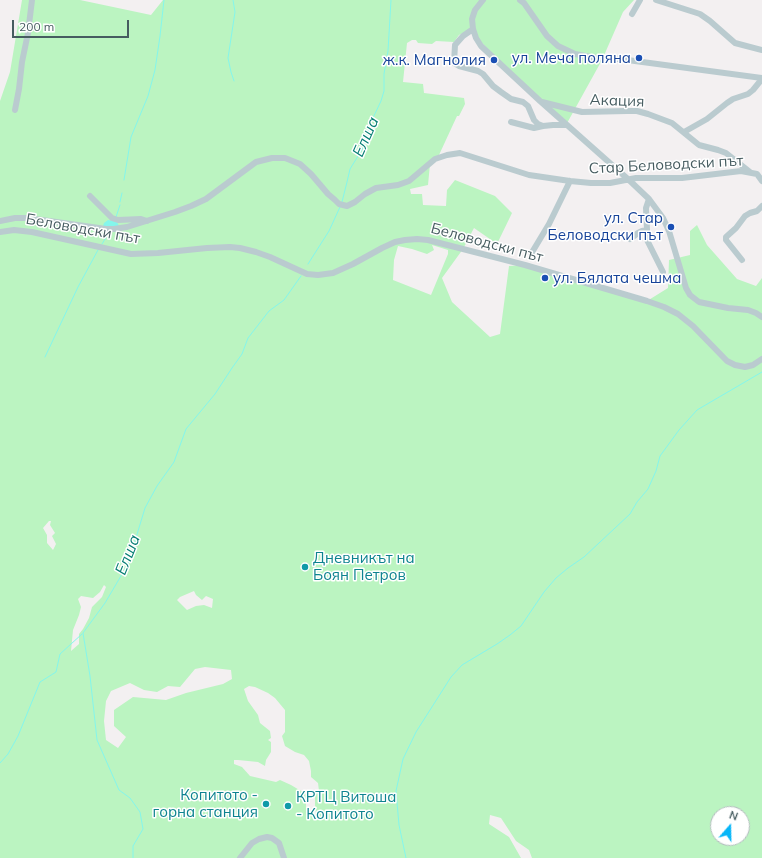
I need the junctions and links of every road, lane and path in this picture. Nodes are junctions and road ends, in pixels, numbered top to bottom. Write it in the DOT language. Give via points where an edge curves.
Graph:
graph roads {
  1 [pos="32,0"];
  2 [pos="483,0"];
  3 [pos="520,0"];
  4 [pos="640,0"];
  5 [pos="656,0"];
  6 [pos="632,14"];
  7 [pos="473,28"];
  8 [pos="762,50"];
  9 [pos="762,79"];
  10 [pos="540,102"];
  11 [pos="15,110"];
  12 [pos="511,122"];
  13 [pos="566,124"];
  14 [pos="543,126"];
  15 [pos="684,132"];
  16 [pos="750,172"];
  17 [pos="629,180"];
  18 [pos="570,181"];
  19 [pos="762,181"];
  20 [pos="90,196"];
  21 [pos="649,199"];
  22 [pos="762,206"];
  23 [pos="0,221"];
  24 [pos="146,221"];
  25 [pos="646,230"];
  26 [pos="0,232"];
  27 [pos="630,239"];
  28 [pos="531,254"];
  29 [pos="742,260"];
  30 [pos="663,272"];
  31 [pos="762,317"];
  32 [pos="762,359"];
  33 [pos="240,858"];
  34 [pos="284,858"];
  1 -- 11 [label="street"];
  2 -- 7 [label="street" via="475,10"];
  3 -- 9 [label="street" via="547,36 558,46 575,54"];
  4 -- 6 [label="street"];
  5 -- 8 [label="street" via="700,14 735,43"];
  7 -- 10 [label="street" via="481,46"];
  7 -- 14 [label="street" via="455,45 454,63 478,71 511,99 523,102 528,106 534,120"];
  9 -- 15 [label="street" via="748,94 733,99 707,119"];
  10 -- 13 [label="street"];
  10 -- 15 [label="street, Акация" via="582,112 637,111 672,123"];
  12 -- 14 [label="street" via="534,128"];
  13 -- 14 [label="street"];
  13 -- 17 [label="street"];
  15 -- 16 [label="street, Акация" via="699,144 726,153"];
  16 -- 17 [label="street, Стар Беловодски път"];
  16 -- 19 [label="street, Стар Беловодски път" via="757,174"];
  17 -- 18 [label="street, Стар Беловодски път" via="600,184"];
  17 -- 21 [label="street"];
  18 -- 24 [label="street, Стар Беловодски път" via="529,175 460,153 436,159 407,183 376,188 346,206 328,194 300,164 285,158 272,158 256,162 206,199"];
  18 -- 28 [label="street"];
  20 -- 24 [label="street" via="115,219"];
  21 -- 25 [label="street" via="646,208"];
  21 -- 31 [label="street" via="669,231 690,295 699,302 748,310"];
  22 -- 29 [label="street" via="745,216 726,237"];
  23 -- 24 [label="street, Стар Беловодски път" via="28,218 114,229"];
  25 -- 27 [label="street"];
  25 -- 30 [label="street" via="647,240"];
  26 -- 32 [label="street, Беловодски път" via="32,232 131,254 240,248 270,256 307,274 318,275 333,273 395,242 428,240 664,307 693,326 727,361 745,367"];
  33 -- 34 [label="street" via="252,843 267,837 277,841"];
}
